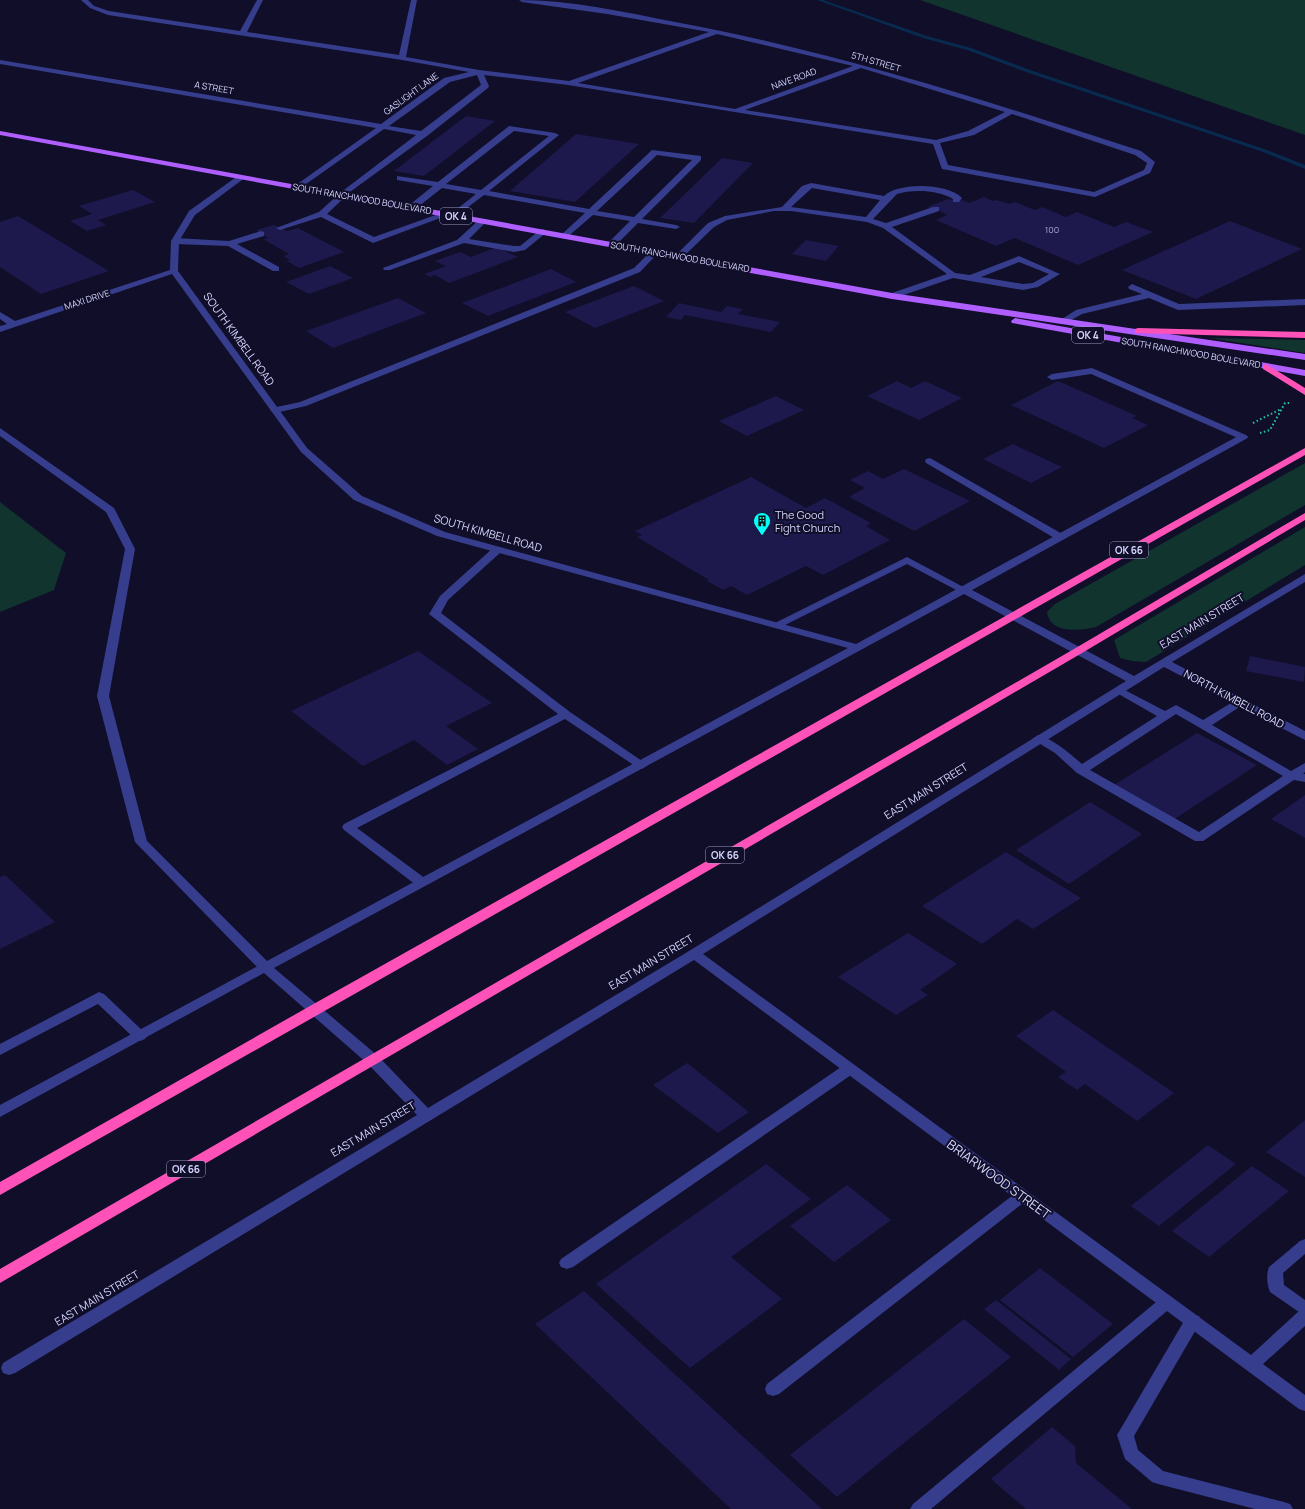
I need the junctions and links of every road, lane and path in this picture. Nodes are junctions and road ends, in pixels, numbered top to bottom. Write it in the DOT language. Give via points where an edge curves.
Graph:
graph roads {
  1 [pos="84,0"];
  2 [pos="260,0"];
  3 [pos="414,0"];
  4 [pos="522,0"];
  5 [pos="718,32"];
  6 [pos="243,33"];
  7 [pos="402,58"];
  8 [pos="0,62"];
  9 [pos="861,66"];
  10 [pos="479,72"];
  11 [pos="568,83"];
  12 [pos="734,111"];
  13 [pos="1012,112"];
  14 [pos="382,126"];
  15 [pos="0,133"];
  16 [pos="424,134"];
  17 [pos="936,142"];
  18 [pos="242,177"];
  19 [pos="400,178"];
  20 [pos="440,184"];
  21 [pos="299,187"];
  22 [pos="485,192"];
  23 [pos="343,195"];
  24 [pos="887,199"];
  25 [pos="956,200"];
  26 [pos="411,208"];
  27 [pos="784,209"];
  28 [pos="936,209"];
  29 [pos="591,211"];
  30 [pos="322,214"];
  31 [pos="451,215"];
  32 [pos="637,220"];
  33 [pos="868,220"];
  34 [pos="483,221"];
  35 [pos="886,226"];
  36 [pos="676,227"];
  37 [pos="280,228"];
  38 [pos="543,232"];
  39 [pos="261,234"];
  40 [pos="565,236"];
  41 [pos="462,240"];
  42 [pos="175,241"];
  43 [pos="230,244"];
  44 [pos="612,244"];
  45 [pos="655,252"];
  46 [pos="679,256"];
  47 [pos="387,268"];
  48 [pos="276,269"];
  49 [pos="174,271"];
  50 [pos="952,275"];
  51 [pos="971,278"];
  52 [pos="1132,287"];
  53 [pos="1150,294"];
  54 [pos="892,296"];
  55 [pos="912,299"];
  56 [pos="1305,302"];
  57 [pos="0,315"];
  58 [pos="1063,321"];
  59 [pos="14,324"];
  60 [pos="0,329"];
  61 [pos="1138,331"];
  62 [pos="1305,335"];
  63 [pos="1305,357"];
  64 [pos="1266,367"];
  65 [pos="1305,373"];
  66 [pos="1052,377"];
  67 [pos="1305,392"];
  68 [pos="275,410"];
  69 [pos="0,431"];
  70 [pos="1243,437"];
  71 [pos="1305,451"];
  72 [pos="930,461"];
  73 [pos="1305,516"];
  74 [pos="1060,537"];
  75 [pos="497,550"];
  76 [pos="1305,577"];
  77 [pos="964,590"];
  78 [pos="1011,616"];
  79 [pos="777,625"];
  80 [pos="856,647"];
  81 [pos="1078,651"];
  82 [pos="1164,662"];
  83 [pos="1135,681"];
  84 [pos="1120,690"];
  85 [pos="1240,702"];
  86 [pos="566,714"];
  87 [pos="1166,716"];
  88 [pos="1203,725"];
  89 [pos="1305,736"];
  90 [pos="1038,740"];
  91 [pos="642,765"];
  92 [pos="1305,767"];
  93 [pos="1081,770"];
  94 [pos="1291,776"];
  95 [pos="1305,778"];
  96 [pos="421,882"];
  97 [pos="694,954"];
  98 [pos="264,967"];
  99 [pos="315,1009"];
  100 [pos="140,1036"];
  101 [pos="0,1050"];
  102 [pos="373,1060"];
  103 [pos="849,1069"];
  104 [pos="0,1112"];
  105 [pos="426,1115"];
  106 [pos="0,1189"];
  107 [pos="1022,1196"];
  108 [pos="1305,1245"];
  109 [pos="567,1264"];
  110 [pos="0,1277"];
  111 [pos="1168,1302"];
  112 [pos="1305,1308"];
  113 [pos="1305,1316"];
  114 [pos="1193,1321"];
  115 [pos="1252,1364"];
  116 [pos="9,1368"];
  117 [pos="773,1389"];
  118 [pos="1305,1404"];
  119 [pos="919,1509"];
  120 [pos="1284,1509"];
  1 -- 6 [label="street" via="92,7 108,13"];
  2 -- 6 [label="street"];
  3 -- 7 [label="street"];
  4 -- 5 [label="street, 5TH STREET" via="591,8"];
  5 -- 9 [label="street, 5TH STREET"];
  5 -- 11 [label="street"];
  6 -- 7 [label="street"];
  7 -- 10 [label="street"];
  8 -- 14 [label="street, A STREET"];
  9 -- 12 [label="street, NAVE ROAD"];
  9 -- 13 [label="street, 5TH STREET"];
  10 -- 11 [label="street"];
  10 -- 14 [label="street, GASLIGHT LANE" via="447,80"];
  10 -- 16 [label="street" via="485,86"];
  11 -- 12 [label="street"];
  12 -- 17 [label="street"];
  13 -- 17 [label="street" via="971,133"];
  13 -- 17 [label="street, 5TH STREET" via="1138,153 1151,162 1147,171 1095,195 945,167"];
  14 -- 16 [label="street, A STREET"];
  14 -- 21 [label="street, GASLIGHT LANE"];
  15 -- 18 [label="main road, SOUTH RANCHWOOD BOULEVARD / OK 4"];
  16 -- 23 [label="street"];
  18 -- 21 [label="main road, SOUTH RANCHWOOD BOULEVARD / OK 4"];
  18 -- 42 [label="street" via="192,213"];
  19 -- 20 [label="street"];
  20 -- 22 [label="street"];
  20 -- 22 [label="street" via="512,128 555,136"];
  20 -- 26 [label="street"];
  21 -- 23 [label="main road, SOUTH RANCHWOOD BOULEVARD / OK 4"];
  22 -- 29 [label="street"];
  22 -- 31 [label="street"];
  23 -- 26 [label="main road, SOUTH RANCHWOOD BOULEVARD / OK 4"];
  23 -- 30 [label="street"];
  24 -- 25 [label="street" via="893,192 914,188 952,194 958,198"];
  24 -- 27 [label="street" via="811,185"];
  24 -- 33 [label="street"];
  26 -- 31 [label="main road, SOUTH RANCHWOOD BOULEVARD / OK 4"];
  27 -- 33 [label="street"];
  27 -- 46 [label="street" via="726,218 711,225"];
  28 -- 35 [label="street"];
  29 -- 32 [label="street"];
  29 -- 32 [label="street" via="655,152 698,158"];
  29 -- 40 [label="street"];
  30 -- 31 [label="street" via="373,240"];
  30 -- 37 [label="street"];
  31 -- 34 [label="main road, SOUTH RANCHWOOD BOULEVARD / OK 4"];
  32 -- 36 [label="street"];
  32 -- 44 [label="street"];
  33 -- 35 [label="street"];
  34 -- 38 [label="main road, SOUTH RANCHWOOD BOULEVARD / OK 4"];
  34 -- 41 [label="street"];
  35 -- 50 [label="street"];
  38 -- 40 [label="main road, SOUTH RANCHWOOD BOULEVARD / OK 4"];
  38 -- 41 [label="street" via="526,246 514,249"];
  39 -- 43 [label="street"];
  40 -- 44 [label="main road, SOUTH RANCHWOOD BOULEVARD / OK 4"];
  41 -- 47 [label="street"];
  42 -- 43 [label="street"];
  42 -- 49 [label="street"];
  43 -- 48 [label="street"];
  44 -- 45 [label="main road, SOUTH RANCHWOOD BOULEVARD / OK 4"];
  45 -- 46 [label="main road, SOUTH RANCHWOOD BOULEVARD / OK 4"];
  45 -- 68 [label="street" via="637,270 303,404"];
  46 -- 54 [label="main road, SOUTH RANCHWOOD BOULEVARD / OK 4"];
  49 -- 59 [label="street, MAXI DRIVE"];
  49 -- 68 [label="street, SOUTH KIMBELL ROAD"];
  50 -- 51 [label="street"];
  50 -- 54 [label="street"];
  51 -- 51 [label="street" via="1029,287 1056,274 1019,259"];
  52 -- 53 [label="street"];
  53 -- 56 [label="street" via="1178,307"];
  53 -- 58 [label="street" via="1079,312"];
  54 -- 55 [label="main road, SOUTH RANCHWOOD BOULEVARD / OK 4"];
  55 -- 58 [label="main road, SOUTH RANCHWOOD BOULEVARD / OK 4"];
  55 -- 64 [label="main road, SOUTH RANCHWOOD BOULEVARD / OK 4" via="1008,320"];
  57 -- 59 [label="street"];
  58 -- 61 [label="main road, SOUTH RANCHWOOD BOULEVARD / OK 4"];
  59 -- 60 [label="street, MAXI DRIVE"];
  61 -- 62 [label="highway, OK 4"];
  61 -- 63 [label="main road, SOUTH RANCHWOOD BOULEVARD"];
  64 -- 65 [label="main road, SOUTH RANCHWOOD BOULEVARD / OK 4"];
  64 -- 67 [label="highway"];
  66 -- 70 [label="street" via="1092,371"];
  68 -- 75 [label="street, SOUTH KIMBELL ROAD" via="304,450 358,498 441,534"];
  69 -- 98 [label="street" via="110,510 130,549 103,696 142,842"];
  70 -- 70 [label="path" via="1270,430 1282,409 1252,424"];
  70 -- 74 [label="street"];
  71 -- 78 [label="highway, OK 66"];
  72 -- 74 [label="street"];
  73 -- 81 [label="highway, OK 66"];
  74 -- 77 [label="street"];
  75 -- 79 [label="street, SOUTH KIMBELL ROAD"];
  75 -- 86 [label="street" via="444,598 435,614"];
  76 -- 82 [label="street, EAST MAIN STREET"];
  77 -- 78 [label="street"];
  77 -- 79 [label="street" via="907,560"];
  77 -- 80 [label="street"];
  78 -- 81 [label="street"];
  78 -- 99 [label="highway, OK 66"];
  79 -- 80 [label="street, SOUTH KIMBELL ROAD"];
  80 -- 91 [label="street"];
  81 -- 83 [label="street"];
  81 -- 102 [label="highway, OK 66"];
  82 -- 83 [label="street, EAST MAIN STREET"];
  82 -- 85 [label="street, NORTH KIMBELL ROAD"];
  83 -- 84 [label="street, EAST MAIN STREET"];
  84 -- 87 [label="street"];
  84 -- 90 [label="street, EAST MAIN STREET"];
  85 -- 88 [label="street"];
  85 -- 89 [label="street, NORTH KIMBELL ROAD"];
  86 -- 91 [label="street"];
  86 -- 96 [label="street" via="348,826"];
  87 -- 88 [label="street" via="1176,710"];
  87 -- 93 [label="street"];
  88 -- 94 [label="street"];
  90 -- 93 [label="street" via="1059,750"];
  90 -- 97 [label="street, EAST MAIN STREET"];
  91 -- 96 [label="street"];
  92 -- 94 [label="street"];
  93 -- 94 [label="street" via="1199,838"];
  94 -- 95 [label="street"];
  96 -- 98 [label="street"];
  97 -- 103 [label="street, BRIARWOOD STREET"];
  97 -- 105 [label="street, EAST MAIN STREET"];
  98 -- 99 [label="street"];
  98 -- 100 [label="street"];
  99 -- 102 [label="street"];
  99 -- 106 [label="highway, OK 66"];
  100 -- 101 [label="street" via="99,998"];
  100 -- 104 [label="street"];
  102 -- 105 [label="street"];
  102 -- 110 [label="highway, OK 66"];
  103 -- 107 [label="street, BRIARWOOD STREET"];
  103 -- 109 [label="street"];
  105 -- 116 [label="street, EAST MAIN STREET"];
  107 -- 111 [label="street, BRIARWOOD STREET"];
  107 -- 117 [label="street"];
  108 -- 112 [label="street" via="1275,1271 1276,1288"];
  111 -- 114 [label="street, BRIARWOOD STREET"];
  111 -- 119 [label="street"];
  113 -- 115 [label="street"];
  114 -- 115 [label="street, BRIARWOOD STREET"];
  114 -- 120 [label="street" via="1125,1435 1131,1454 1158,1477"];
  115 -- 118 [label="street, BRIARWOOD STREET"];
}
